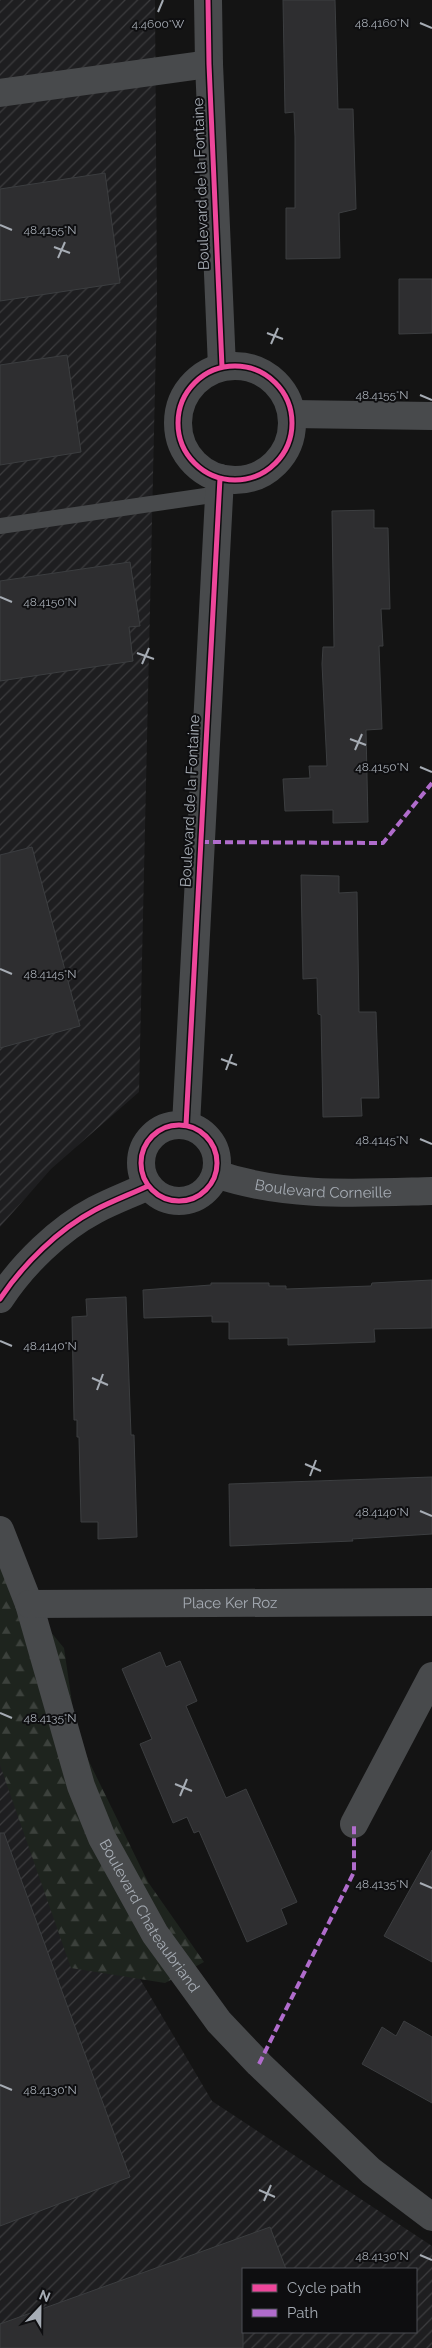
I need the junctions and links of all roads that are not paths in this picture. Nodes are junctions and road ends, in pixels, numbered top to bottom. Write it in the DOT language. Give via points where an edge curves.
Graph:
graph roads {
  1 [pos="208,0"];
  2 [pos="209,64"];
  3 [pos="0,93"];
  4 [pos="222,367"];
  5 [pos="292,414"];
  6 [pos="432,416"];
  7 [pos="219,486"];
  8 [pos="0,526"];
  9 [pos="186,1125"];
  10 [pos="216,1174"];
  11 [pos="148,1186"];
  12 [pos="432,1191"];
  13 [pos="0,1299"];
  14 [pos="0,1530"];
  15 [pos="432,1602"];
  16 [pos="29,1604"];
  17 [pos="432,1676"];
  18 [pos="354,1824"];
  19 [pos="432,2217"];
  1 -- 2 [label="street, Boulevard de la Fontaine"];
  2 -- 3 [label="street"];
  2 -- 4 [label="street, Boulevard de la Fontaine"];
  4 -- 5 [label="street" via="240,366 259,371 274,381 286,396"];
  4 -- 7 [label="street" via="204,375 190,387 181,403 178,422 180,441 189,457"];
  5 -- 6 [label="street"];
  5 -- 7 [label="street" via="292,433 286,452 274,466 257,476"];
  7 -- 8 [label="lane"];
  7 -- 9 [label="street, Boulevard de la Fontaine"];
  9 -- 10 [label="street" via="200,1131 212,1143 219,1160"];
  9 -- 11 [label="street" via="168,1126 152,1136 142,1151 141,1169"];
  10 -- 11 [label="street" via="205,1192 186,1202 165,1199"];
  10 -- 12 [label="street, Boulevard Corneille" via="242,1183 277,1189 344,1193"];
  11 -- 13 [label="street" via="94,1210 60,1234 22,1270"];
  14 -- 16 [label="street, Boulevard Chateaubriand"];
  15 -- 16 [label="street, Place Ker Roz"];
  16 -- 19 [label="street, Boulevard Chateaubriand" via="81,1786 102,1838 155,1934 219,2022 259,2064 371,2171"];
  17 -- 18 [label="street"];
}
